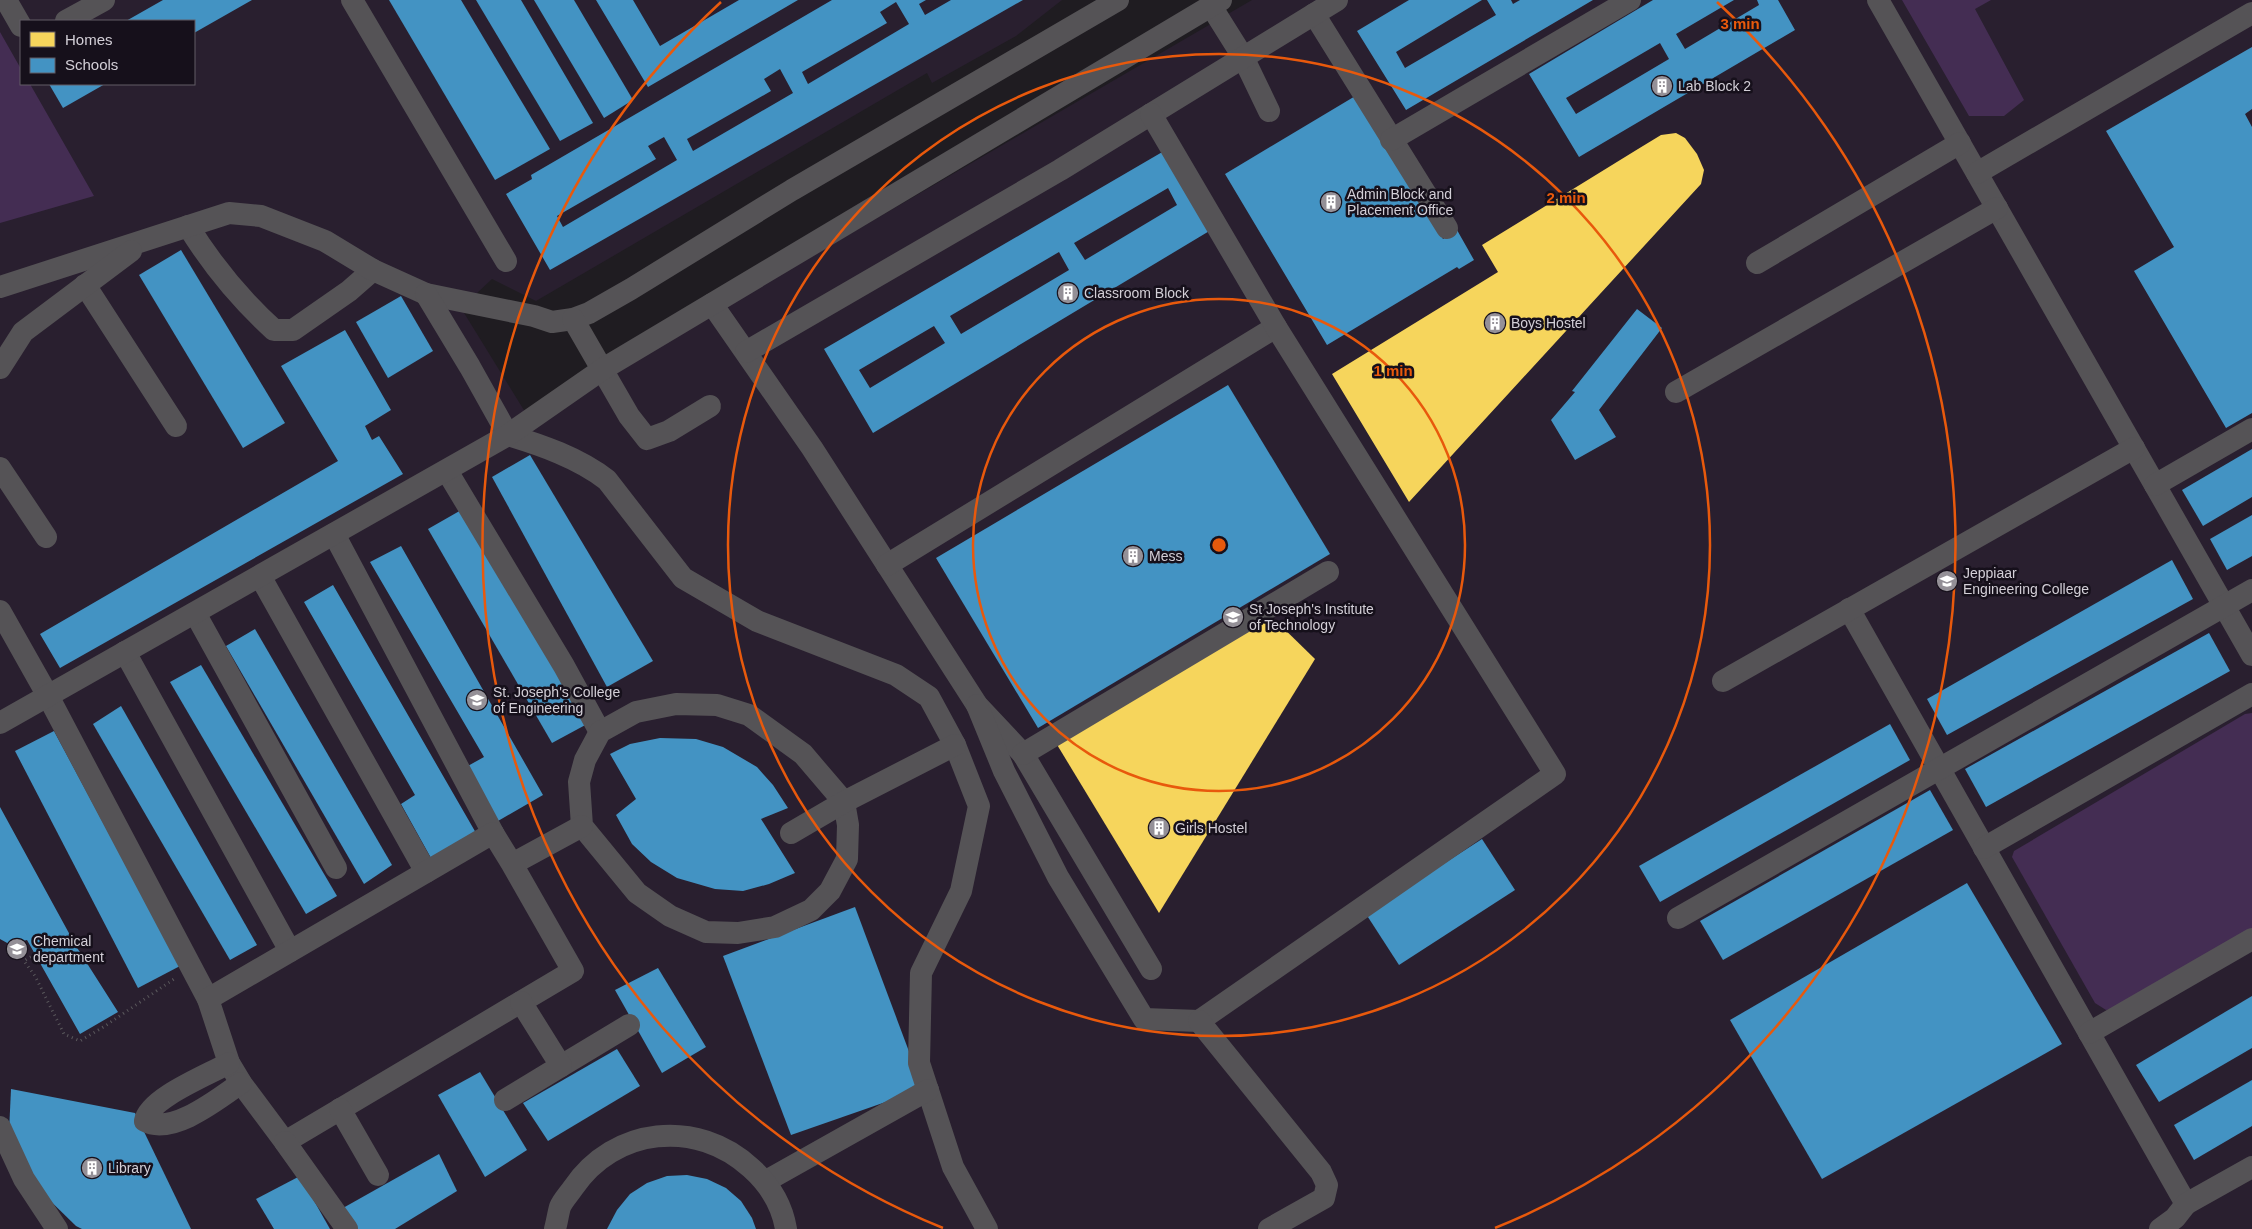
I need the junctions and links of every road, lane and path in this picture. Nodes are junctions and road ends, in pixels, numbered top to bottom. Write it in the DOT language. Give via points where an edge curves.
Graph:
graph roads {
  1 [pos="6,0"];
  2 [pos="104,0"];
  3 [pos="352,0"];
  4 [pos="1118,0"];
  5 [pos="1338,0"];
  6 [pos="1630,0"];
  7 [pos="1878,0"];
  8 [pos="1216,3"];
  9 [pos="2252,13"];
  10 [pos="1314,14"];
  11 [pos="68,20"];
  12 [pos="20,24"];
  13 [pos="1244,56"];
  14 [pos="1269,111"];
  15 [pos="1151,114"];
  16 [pos="1391,140"];
  17 [pos="1960,143"];
  18 [pos="1977,173"];
  19 [pos="1997,208"];
  20 [pos="188,226"];
  21 [pos="1447,228"];
  22 [pos="146,240"];
  23 [pos="506,261"];
  24 [pos="1757,262"];
  25 [pos="374,270"];
  26 [pos="85,285"];
  27 [pos="0,288"];
  28 [pos="426,294"];
  29 [pos="712,304"];
  30 [pos="573,319"];
  31 [pos="1276,327"];
  32 [pos="746,352"];
  33 [pos="0,368"];
  34 [pos="603,369"];
  35 [pos="1676,392"];
  36 [pos="710,406"];
  37 [pos="176,426"];
  38 [pos="2252,429"];
  39 [pos="508,435"];
  40 [pos="2134,448"];
  41 [pos="0,468"];
  42 [pos="447,471"];
  43 [pos="2156,485"];
  44 [pos="334,534"];
  45 [pos="46,537"];
  46 [pos="887,565"];
  47 [pos="1328,572"];
  48 [pos="260,576"];
  49 [pos="2252,590"];
  50 [pos="2224,606"];
  51 [pos="1849,609"];
  52 [pos="0,611"];
  53 [pos="195,613"];
  54 [pos="125,652"];
  55 [pos="2252,655"];
  56 [pos="1723,681"];
  57 [pos="2252,694"];
  58 [pos="48,696"];
  59 [pos="977,705"];
  60 [pos="0,723"];
  61 [pos="600,732"];
  62 [pos="955,745"];
  63 [pos="1023,754"];
  64 [pos="1939,769"];
  65 [pos="844,802"];
  66 [pos="582,826"];
  67 [pos="493,833"];
  68 [pos="791,833"];
  69 [pos="1984,848"];
  70 [pos="512,864"];
  71 [pos="336,868"];
  72 [pos="426,872"];
  73 [pos="1678,918"];
  74 [pos="2252,939"];
  75 [pos="290,951"];
  76 [pos="35,954"];
  77 [pos="1151,970"];
  78 [pos="204,992"];
  79 [pos="521,1002"];
  80 [pos="1199,1021"];
  81 [pos="629,1025"];
  82 [pos="2089,1033"];
  83 [pos="230,1063"];
  84 [pos="561,1066"];
  85 [pos="241,1084"];
  86 [pos="928,1090"];
  87 [pos="504,1100"];
  88 [pos="340,1109"];
  89 [pos="0,1127"];
  90 [pos="285,1142"];
  91 [pos="2250,1172"];
  92 [pos="378,1175"];
  93 [pos="766,1181"];
  94 [pos="2186,1204"];
  95 [pos="57,1229"];
  96 [pos="348,1229"];
  97 [pos="555,1229"];
  98 [pos="786,1229"];
  99 [pos="987,1229"];
  100 [pos="1269,1229"];
  101 [pos="2160,1229"];
  1 -- 12 [label="lane"];
  2 -- 11 [label="lane"];
  3 -- 23 [label="lane"];
  4 -- 30 [label="lane" via="792,190 631,289"];
  5 -- 10 [label="lane"];
  6 -- 16 [label="lane"];
  7 -- 17 [label="lane"];
  8 -- 13 [label="lane"];
  8 -- 29 [label="lane"];
  9 -- 18 [label="lane"];
  10 -- 13 [label="lane"];
  10 -- 16 [label="lane"];
  13 -- 14 [label="lane"];
  13 -- 15 [label="lane"];
  15 -- 31 [label="lane"];
  15 -- 32 [label="lane"];
  16 -- 21 [label="lane"];
  17 -- 18 [label="lane"];
  17 -- 24 [label="lane"];
  18 -- 19 [label="lane"];
  19 -- 35 [label="lane"];
  19 -- 40 [label="lane"];
  20 -- 22 [label="lane"];
  20 -- 25 [label="lane" via="230,213 261,216 326,241"];
  20 -- 25 [label="lane" via="245,304 274,330 292,330 350,291"];
  22 -- 26 [label="lane"];
  22 -- 27 [label="lane"];
  25 -- 28 [label="lane"];
  26 -- 33 [label="lane" via="24,332"];
  26 -- 37 [label="lane"];
  28 -- 30 [label="lane" via="552,322"];
  28 -- 39 [label="lane"];
  29 -- 32 [label="lane"];
  29 -- 34 [label="lane"];
  30 -- 34 [label="lane"];
  31 -- 46 [label="lane"];
  31 -- 80 [label="lane" via="1555,774"];
  32 -- 46 [label="lane"];
  34 -- 36 [label="lane" via="629,416 647,439 669,431"];
  34 -- 39 [label="lane"];
  38 -- 43 [label="lane"];
  39 -- 42 [label="lane"];
  39 -- 62 [label="lane" via="539,444 607,480 683,578 757,621 896,675 929,697"];
  40 -- 43 [label="lane"];
  40 -- 51 [label="lane"];
  41 -- 45 [label="lane"];
  42 -- 44 [label="lane"];
  42 -- 61 [label="lane"];
  43 -- 50 [label="lane"];
  44 -- 48 [label="lane"];
  44 -- 67 [label="lane"];
  46 -- 59 [label="lane"];
  47 -- 63 [label="lane"];
  48 -- 53 [label="lane"];
  48 -- 72 [label="lane"];
  49 -- 50 [label="lane"];
  50 -- 55 [label="lane"];
  50 -- 64 [label="lane"];
  51 -- 56 [label="lane"];
  51 -- 64 [label="lane"];
  52 -- 58 [label="lane"];
  53 -- 54 [label="lane"];
  53 -- 71 [label="lane"];
  54 -- 58 [label="lane"];
  54 -- 75 [label="lane"];
  57 -- 69 [label="lane"];
  58 -- 60 [label="lane"];
  58 -- 78 [label="lane"];
  59 -- 63 [label="lane"];
  59 -- 80 [label="lane" via="1004,771 1058,876 1144,1019"];
  61 -- 65 [label="lane" via="636,712 676,704 717,706 749,715 803,754"];
  61 -- 66 [label="lane" via="585,760 579,782"];
  62 -- 65 [label="lane"];
  62 -- 86 [label="lane" via="979,806 961,891 921,973 919,1063"];
  63 -- 77 [label="lane"];
  64 -- 69 [label="lane"];
  64 -- 73 [label="lane"];
  65 -- 66 [label="lane" via="848,825 846,859 830,891 812,910 774,927 738,933 706,932 670,916 638,893"];
  65 -- 68 [label="lane"];
  66 -- 70 [label="lane"];
  67 -- 70 [label="lane"];
  67 -- 72 [label="lane"];
  69 -- 82 [label="lane"];
  70 -- 79 [label="lane" via="573,971"];
  72 -- 75 [label="lane"];
  74 -- 82 [label="lane"];
  75 -- 78 [label="lane"];
  76 -- 78 [label="path" via="24,961 64,1034 80,1041 184,974"];
  78 -- 83 [label="lane"];
  79 -- 84 [label="lane"];
  79 -- 88 [label="lane"];
  80 -- 100 [label="lane" via="1321,1172 1327,1185 1324,1198"];
  81 -- 84 [label="lane"];
  82 -- 94 [label="lane"];
  83 -- 85 [label="lane"];
  83 -- 85 [label="lane" via="158,1102 146,1113 145,1121 153,1126 171,1125"];
  84 -- 87 [label="lane"];
  85 -- 90 [label="lane"];
  86 -- 93 [label="lane"];
  86 -- 99 [label="lane" via="953,1167"];
  88 -- 90 [label="lane"];
  88 -- 92 [label="lane"];
  89 -- 95 [label="lane" via="24,1179"];
  90 -- 96 [label="lane"];
  91 -- 94 [label="lane"];
  93 -- 97 [label="lane" via="735,1154 698,1138 656,1136 617,1147 584,1172 560,1206"];
  93 -- 98 [label="lane" via="784,1215"];
  94 -- 101 [label="lane"];
}
